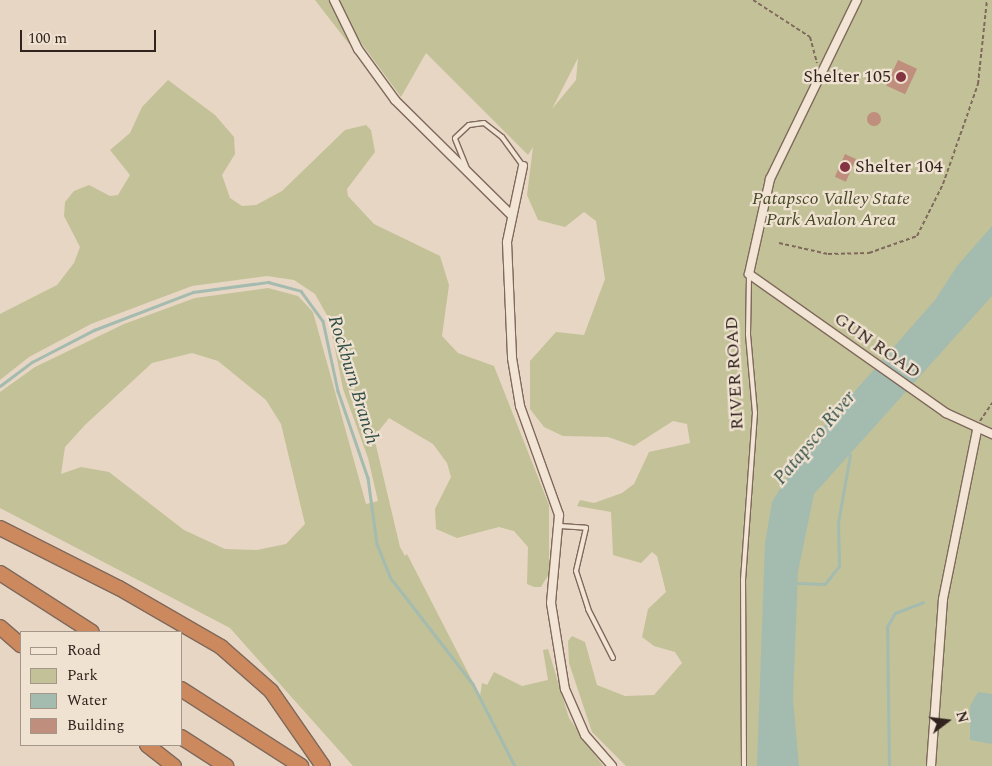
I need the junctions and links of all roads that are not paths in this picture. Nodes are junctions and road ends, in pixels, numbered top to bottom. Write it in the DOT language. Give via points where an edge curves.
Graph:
graph roads {
  1 [pos="334,0"];
  2 [pos="858,0"];
  3 [pos="523,166"];
  4 [pos="469,176"];
  5 [pos="510,214"];
  6 [pos="749,274"];
  7 [pos="978,430"];
  8 [pos="992,434"];
  9 [pos="560,526"];
  10 [pos="0,528"];
  11 [pos="0,573"];
  12 [pos="0,621"];
  13 [pos="0,627"];
  14 [pos="90,631"];
  15 [pos="20,633"];
  16 [pos="20,644"];
  17 [pos="613,658"];
  18 [pos="182,690"];
  19 [pos="182,738"];
  20 [pos="148,746"];
  21 [pos="172,764"];
  22 [pos="293,764"];
  23 [pos="226,766"];
  24 [pos="323,766"];
  25 [pos="612,766"];
  26 [pos="744,766"];
  27 [pos="930,766"];
  1 -- 4 [label="street" via="375,74"];
  2 -- 6 [label="street, RIVER ROAD" via="770,179"];
  3 -- 4 [label="lane" via="502,138 484,123 469,126 455,138"];
  3 -- 5 [label="street"];
  4 -- 5 [label="street"];
  5 -- 9 [label="street" via="508,288 515,384 554,494"];
  6 -- 7 [label="street, GUN ROAD" via="916,392"];
  6 -- 26 [label="lane, RIVER ROAD" via="747,325 755,413 742,580"];
  7 -- 8 [label="street, GUN ROAD"];
  7 -- 27 [label="street" via="943,599"];
  9 -- 17 [label="lane" via="586,528 576,571 588,609"];
  9 -- 25 [label="street" via="551,603 558,660 575,716 597,752"];
  10 -- 24 [label="highway" via="192,628 271,691"];
  11 -- 14 [label="highway"];
  12 -- 15 [label="highway"];
  13 -- 16 [label="highway"];
  18 -- 22 [label="highway"];
  19 -- 23 [label="highway"];
  20 -- 21 [label="highway"];
}
